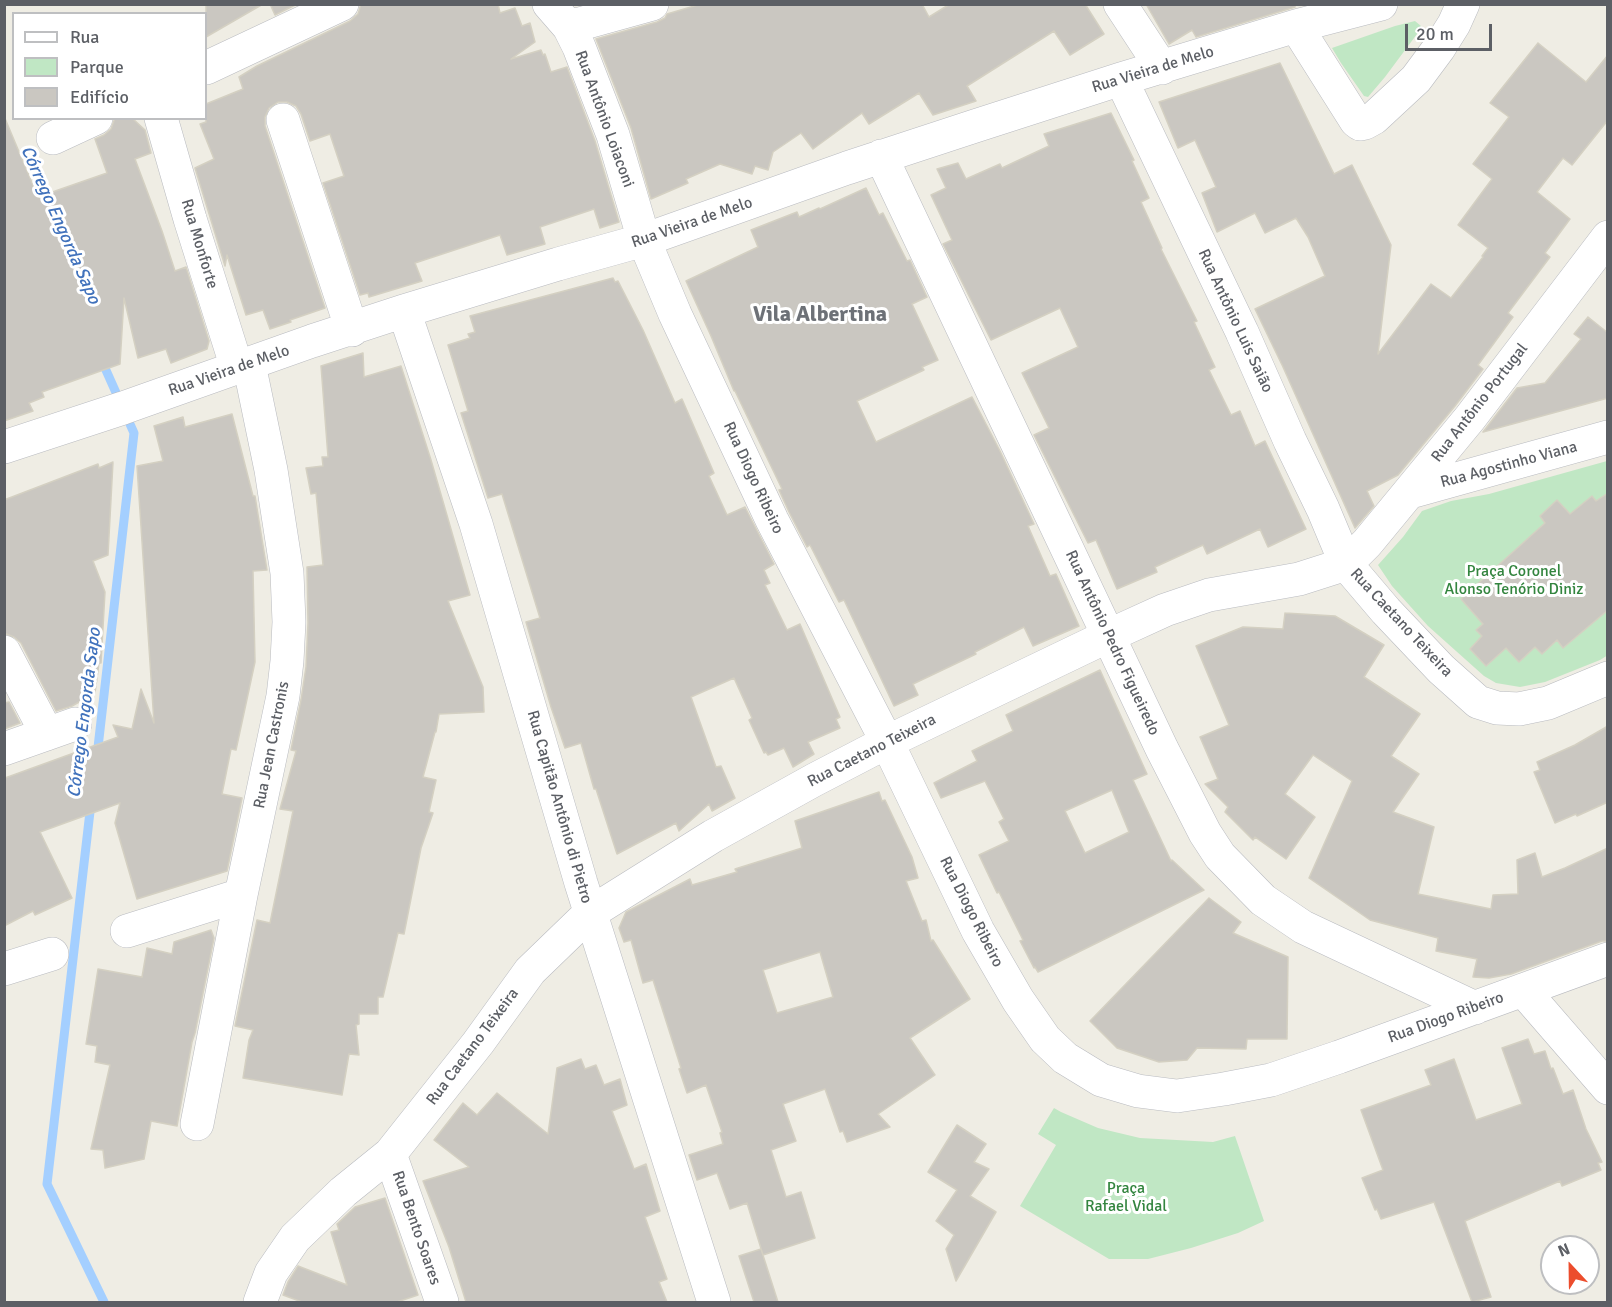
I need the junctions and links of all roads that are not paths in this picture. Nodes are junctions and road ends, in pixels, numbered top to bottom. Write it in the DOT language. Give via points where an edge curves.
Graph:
graph roads {
  1 [pos="342,4"];
  2 [pos="652,4"];
  3 [pos="1120,4"];
  4 [pos="1381,4"];
  5 [pos="1463,4"];
  6 [pos="559,16"];
  7 [pos="1296,26"];
  8 [pos="207,68"];
  9 [pos="1162,68"];
  10 [pos="1121,79"];
  11 [pos="92,120"];
  12 [pos="162,120"];
  13 [pos="283,120"];
  14 [pos="53,138"];
  15 [pos="880,156"];
  16 [pos="1608,237"];
  17 [pos="645,240"];
  18 [pos="404,311"];
  19 [pos="352,330"];
  20 [pos="243,366"];
  21 [pos="1608,437"];
  22 [pos="7,439"];
  23 [pos="1410,492"];
  24 [pos="1346,564"];
  25 [pos="1108,636"];
  26 [pos="4,652"];
  27 [pos="1608,678"];
  28 [pos="887,742"];
  29 [pos="4,749"];
  30 [pos="241,895"];
  31 [pos="590,913"];
  32 [pos="127,931"];
  33 [pos="52,954"];
  34 [pos="1608,959"];
  35 [pos="4,969"];
  36 [pos="1523,990"];
  37 [pos="1475,1008"];
  38 [pos="1608,1088"];
  39 [pos="197,1124"];
  40 [pos="390,1154"];
  41 [pos="260,1302"];
  42 [pos="442,1302"];
  43 [pos="714,1302"];
  1 -- 8 [label="street"];
  2 -- 6 [label="street"];
  3 -- 9 [label="street"];
  4 -- 7 [label="street, Rua Vieira de Melo"];
  5 -- 7 [label="street" via="1439,48 1416,79 1365,123 1356,121"];
  6 -- 17 [label="street, Rua Antônio Loiaconi" via="579,47 613,135"];
  7 -- 9 [label="street, Rua Vieira de Melo"];
  9 -- 10 [label="street, Rua Vieira de Melo"];
  10 -- 15 [label="street, Rua Vieira de Melo"];
  10 -- 24 [label="street, Rua Antônio Luis Saião" via="1242,332"];
  11 -- 14 [label="street"];
  12 -- 20 [label="street, Rua Monforte" via="190,219"];
  13 -- 19 [label="street"];
  15 -- 17 [label="street, Rua Vieira de Melo"];
  15 -- 25 [label="street, Rua Antônio Pedro Figueiredo"];
  16 -- 23 [label="street, Rua Antônio Portugal"];
  17 -- 18 [label="street, Rua Vieira de Melo"];
  17 -- 28 [label="street, Rua Diogo Ribeiro" via="675,314 772,520"];
  18 -- 19 [label="street, Rua Vieira de Melo"];
  18 -- 31 [label="street, Rua Capitão Antônio di Pietro" via="476,524"];
  19 -- 20 [label="street, Rua Vieira de Melo"];
  20 -- 22 [label="street, Rua Vieira de Melo"];
  20 -- 30 [label="street, Rua Jean Castronis" via="273,481 289,622 283,696"];
  21 -- 23 [label="street, Rua Agostinho Viana"];
  23 -- 24 [label="street, Rua Antônio Portugal"];
  24 -- 25 [label="street, Rua Caetano Teixeira" via="1299,579 1209,595"];
  24 -- 27 [label="street, Rua Caetano Teixeira" via="1441,669 1478,702 1519,709 1548,703"];
  25 -- 28 [label="street, Rua Caetano Teixeira"];
  25 -- 37 [label="street, Rua Antônio Pedro Figueiredo" via="1205,833 1220,856 1263,900 1303,927"];
  26 -- 29 [label="street" via="61,729"];
  28 -- 31 [label="street, Rua Caetano Teixeira" via="713,836"];
  28 -- 37 [label="street, Rua Diogo Ribeiro" via="978,931 1018,1000 1045,1039 1065,1058 1101,1080 1138,1091 1177,1096 1271,1080"];
  30 -- 32 [label="street"];
  30 -- 39 [label="street, Rua Jean Castronis"];
  31 -- 40 [label="street, Rua Caetano Teixeira" via="530,971"];
  31 -- 43 [label="street, Rua Capitão Antônio di Pietro"];
  33 -- 35 [label="street"];
  34 -- 36 [label="street, Rua Diogo Ribeiro"];
  36 -- 37 [label="street, Rua Diogo Ribeiro"];
  36 -- 38 [label="street"];
  40 -- 41 [label="street, Rua Caetano Teixeira" via="295,1238 271,1273"];
  40 -- 42 [label="street, Rua Bento Soares"];
}
